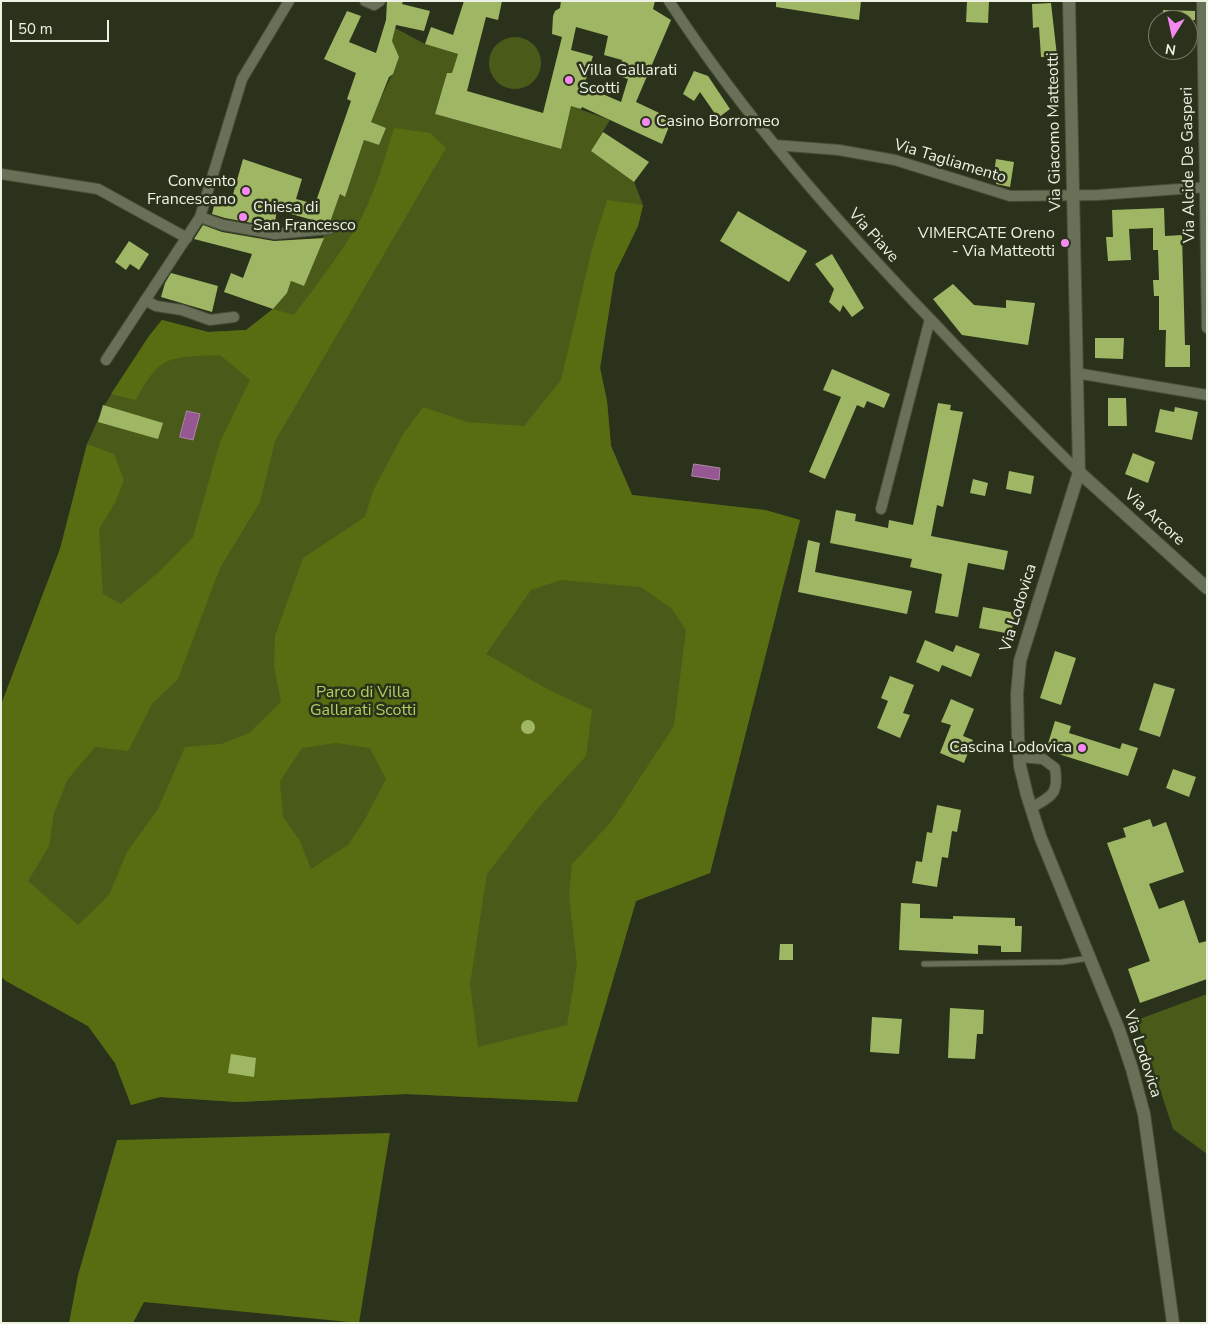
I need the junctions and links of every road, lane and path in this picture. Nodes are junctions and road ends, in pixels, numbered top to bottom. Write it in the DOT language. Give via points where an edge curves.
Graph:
graph roads {
  1 [pos="289,1"];
  2 [pos="365,1"];
  3 [pos="380,1"];
  4 [pos="669,1"];
  5 [pos="1069,1"];
  6 [pos="1202,1"];
  7 [pos="1205,86"];
  8 [pos="775,145"];
  9 [pos="1,174"];
  10 [pos="1206,187"];
  11 [pos="1072,195"];
  12 [pos="200,216"];
  13 [pos="329,229"];
  14 [pos="186,238"];
  15 [pos="145,300"];
  16 [pos="234,317"];
  17 [pos="930,319"];
  18 [pos="1207,328"];
  19 [pos="106,360"];
  20 [pos="1076,373"];
  21 [pos="1207,395"];
  22 [pos="1079,472"];
  23 [pos="881,508"];
  24 [pos="1207,588"];
  25 [pos="1020,757"];
  26 [pos="1031,808"];
  27 [pos="1090,958"];
  28 [pos="924,964"];
  29 [pos="1173,1323"];
  1 -- 12 [label="street" via="242,79"];
  2 -- 3 [label="street" via="374,5"];
  4 -- 8 [label="street, Via Piave" via="747,113"];
  5 -- 11 [label="street, Via Giacomo Matteotti"];
  6 -- 7 [label="street, Via Alcide De Gasperi"];
  7 -- 10 [label="street, Via Alcide De Gasperi"];
  8 -- 11 [label="street, Via Tagliamento" via="839,150 895,160 1010,196"];
  8 -- 17 [label="street, Via Piave" via="826,207"];
  9 -- 14 [label="street" via="98,189"];
  10 -- 11 [label="street, Via Tagliamento"];
  10 -- 18 [label="street, Via Alcide De Gasperi"];
  11 -- 20 [label="street, Via Giacomo Matteotti"];
  12 -- 13 [label="street" via="223,225 275,234"];
  12 -- 14 [label="street"];
  14 -- 15 [label="street"];
  15 -- 16 [label="street" via="210,320"];
  15 -- 19 [label="street"];
  17 -- 22 [label="street, Via Piave"];
  17 -- 23 [label="street"];
  20 -- 21 [label="street"];
  20 -- 22 [label="street, Via Giacomo Matteotti"];
  22 -- 24 [label="street, Via Arcore"];
  22 -- 25 [label="street, Via Lodovica" via="1020,661 1017,713"];
  25 -- 26 [label="street, Via Lodovica"];
  25 -- 26 [label="street" via="1043,759 1055,768 1057,783 1052,796"];
  26 -- 27 [label="street, Via Lodovica"];
  27 -- 28 [label="lane" via="1062,962"];
  27 -- 29 [label="street, Via Lodovica" via="1122,1038 1144,1114"];
}
